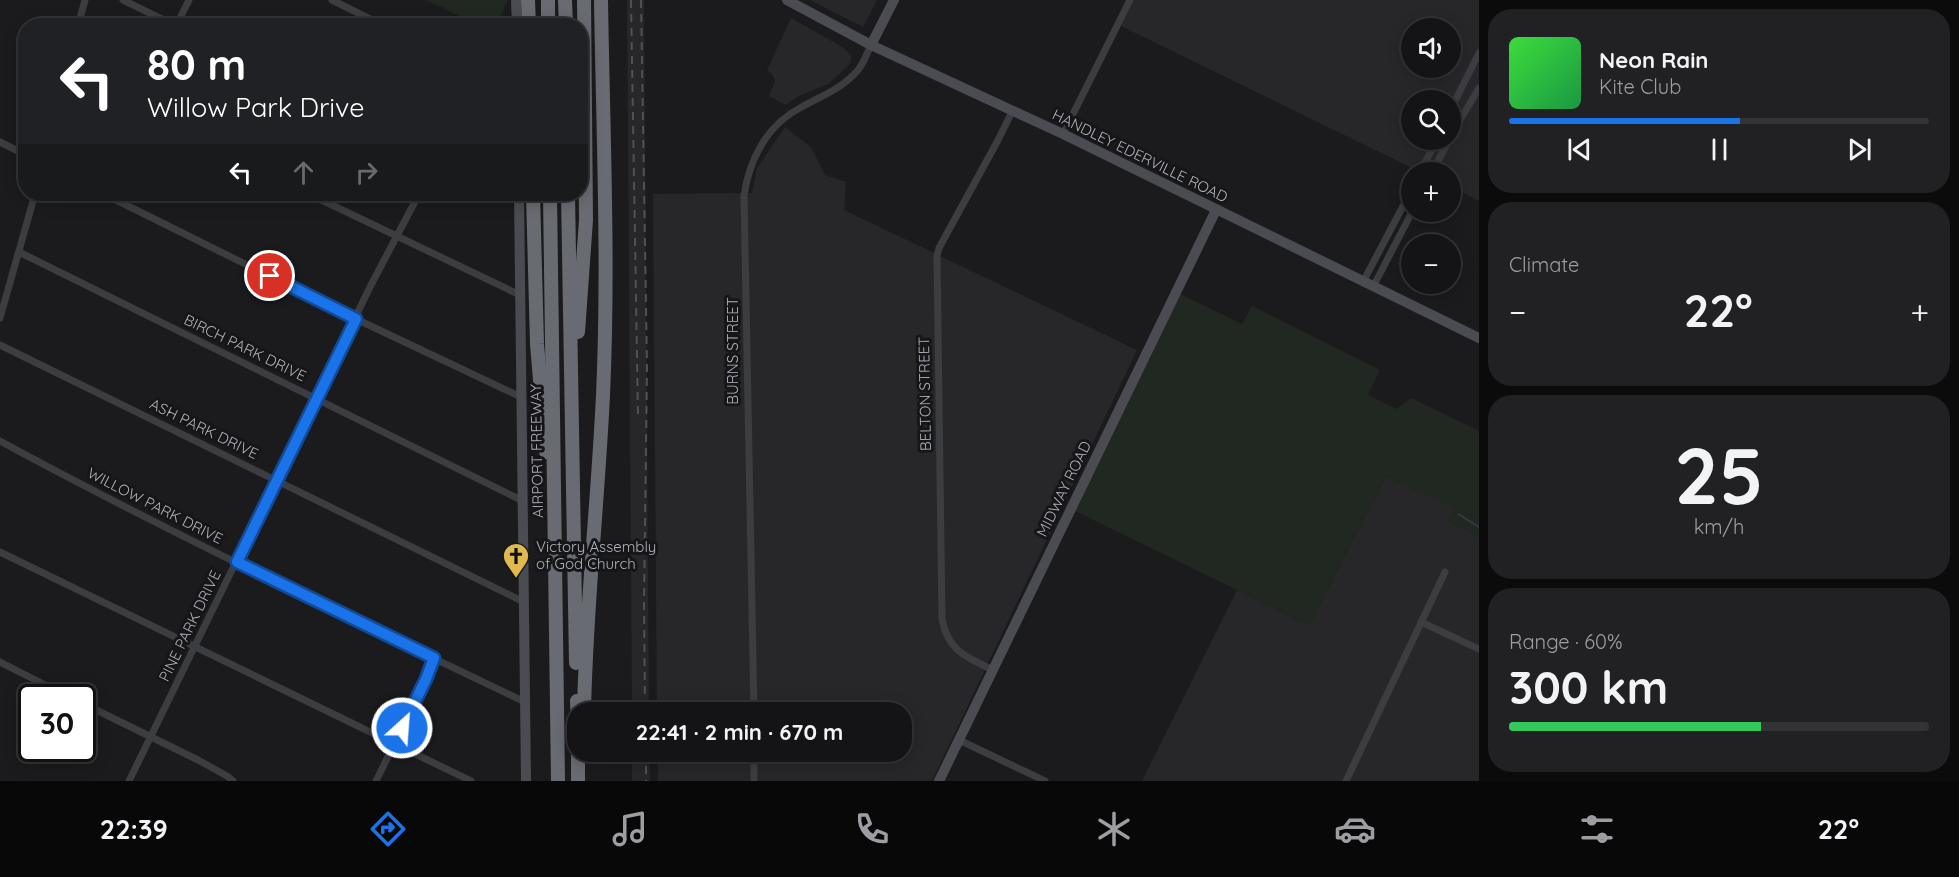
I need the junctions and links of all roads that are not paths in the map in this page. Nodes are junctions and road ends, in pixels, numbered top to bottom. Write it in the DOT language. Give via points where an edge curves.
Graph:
graph roads {
  1 [pos="85,0"];
  2 [pos="123,0"];
  3 [pos="189,0"];
  4 [pos="332,0"];
  5 [pos="516,0"];
  6 [pos="528,0"];
  7 [pos="548,0"];
  8 [pos="565,0"];
  9 [pos="584,0"];
  10 [pos="601,0"];
  11 [pos="787,0"];
  12 [pos="894,0"];
  13 [pos="1130,0"];
  14 [pos="80,18"];
  15 [pos="160,18"];
  16 [pos="180,18"];
  17 [pos="368,18"];
  18 [pos="517,18"];
  19 [pos="520,18"];
  20 [pos="548,18"];
  21 [pos="566,18"];
  22 [pos="584,18"];
  23 [pos="871,45"];
  24 [pos="1479,53"];
  25 [pos="1479,88"];
  26 [pos="1460,90"];
  27 [pos="1013,110"];
  28 [pos="1461,119"];
  29 [pos="1063,134"];
  30 [pos="0,142"];
  31 [pos="18,151"];
  32 [pos="32,201"];
  33 [pos="118,201"];
  34 [pos="324,201"];
  35 [pos="415,201"];
  36 [pos="519,201"];
  37 [pos="533,201"];
  38 [pos="550,201"];
  39 [pos="568,201"];
  40 [pos="586,201"];
  41 [pos="1216,210"];
  42 [pos="1400,212"];
  43 [pos="1407,222"];
  44 [pos="397,236"];
  45 [pos="1383,245"];
  46 [pos="1392,249"];
  47 [pos="19,252"];
  48 [pos="1368,284"];
  49 [pos="520,295"];
  50 [pos="0,318"];
  51 [pos="356,319"];
  52 [pos="1479,338"];
  53 [pos="0,345"];
  54 [pos="521,397"];
  55 [pos="317,399"];
  56 [pos="572,421"];
  57 [pos="0,441"];
  58 [pos="277,480"];
  59 [pos="523,501"];
  60 [pos="554,503"];
  61 [pos="0,552"];
  62 [pos="237,562"];
  63 [pos="1445,572"];
  64 [pos="524,602"];
  65 [pos="1421,622"];
  66 [pos="195,645"];
  67 [pos="1479,649"];
  68 [pos="434,658"];
  69 [pos="0,662"];
  70 [pos="993,670"];
  71 [pos="43,684"];
  72 [pos="525,702"];
  73 [pos="578,702"];
  74 [pos="584,702"];
  75 [pos="754,702"];
  76 [pos="96,710"];
  77 [pos="150,737"];
  78 [pos="959,740"];
  79 [pos="394,744"];
  80 [pos="579,762"];
  81 [pos="754,762"];
  82 [pos="129,781"];
  83 [pos="233,781"];
  84 [pos="375,781"];
  85 [pos="471,781"];
  86 [pos="526,781"];
  87 [pos="558,781"];
  88 [pos="578,781"];
  89 [pos="754,781"];
  90 [pos="939,781"];
  91 [pos="1045,781"];
  92 [pos="1346,781"];
  1 -- 14 [label="street"];
  2 -- 15 [label="street"];
  3 -- 16 [label="street"];
  4 -- 17 [label="street"];
  5 -- 18 [label="main road"];
  6 -- 19 [label="highway"];
  7 -- 20 [label="highway"];
  8 -- 21 [label="highway"];
  9 -- 22 [label="highway"];
  10 -- 74 [label="highway" via="606,286"];
  11 -- 23 [label="main road, HANDLEY EDERVILLE ROAD"];
  12 -- 23 [label="main road"];
  13 -- 29 [label="street"];
  23 -- 27 [label="main road, HANDLEY EDERVILLE ROAD"];
  23 -- 75 [label="street, BURNS STREET" via="859,69 834,92 798,108 778,124 759,149 746,184"];
  24 -- 26 [label="street"];
  25 -- 28 [label="street"];
  27 -- 29 [label="main road, HANDLEY EDERVILLE ROAD"];
  27 -- 70 [label="street, BELTON STREET" via="937,256 942,619 952,645 967,658"];
  29 -- 41 [label="main road, HANDLEY EDERVILLE ROAD"];
  30 -- 31 [label="street"];
  32 -- 47 [label="street"];
  33 -- 51 [label="street"];
  34 -- 44 [label="street"];
  35 -- 44 [label="street, PINE PARK DRIVE"];
  36 -- 49 [label="main road, AIRPORT FREEWAY"];
  37 -- 60 [label="highway" via="537,344"];
  38 -- 60 [label="highway, AIRPORT FREEWAY"];
  39 -- 56 [label="highway"];
  40 -- 56 [label="highway"];
  41 -- 48 [label="main road, HANDLEY EDERVILLE ROAD"];
  41 -- 70 [label="main road, MIDWAY ROAD"];
  42 -- 45 [label="street"];
  43 -- 46 [label="street"];
  44 -- 49 [label="street"];
  44 -- 51 [label="street, PINE PARK DRIVE"];
  45 -- 46 [label="street"];
  45 -- 48 [label="street"];
  46 -- 48 [label="street"];
  47 -- 50 [label="street"];
  47 -- 55 [label="street, BIRCH PARK DRIVE"];
  48 -- 52 [label="main road, HANDLEY EDERVILLE ROAD"];
  49 -- 54 [label="main road, AIRPORT FREEWAY"];
  51 -- 54 [label="street"];
  51 -- 55 [label="street, PINE PARK DRIVE"];
  53 -- 58 [label="street, ASH PARK DRIVE"];
  54 -- 59 [label="main road, AIRPORT FREEWAY"];
  55 -- 58 [label="street, PINE PARK DRIVE"];
  55 -- 59 [label="street, BIRCH PARK DRIVE"];
  56 -- 73 [label="highway"];
  57 -- 62 [label="street, WILLOW PARK DRIVE"];
  58 -- 62 [label="street, PINE PARK DRIVE"];
  58 -- 64 [label="street, ASH PARK DRIVE"];
  59 -- 64 [label="main road, AIRPORT FREEWAY"];
  60 -- 87 [label="highway, AIRPORT FREEWAY"];
  61 -- 66 [label="street"];
  62 -- 66 [label="street, PINE PARK DRIVE"];
  62 -- 68 [label="street, WILLOW PARK DRIVE"];
  63 -- 65 [label="street"];
  64 -- 72 [label="main road, AIRPORT FREEWAY"];
  65 -- 67 [label="street"];
  65 -- 92 [label="street"];
  66 -- 77 [label="street, PINE PARK DRIVE"];
  66 -- 79 [label="street"];
  68 -- 72 [label="street, WILLOW PARK DRIVE"];
  68 -- 79 [label="street"];
  69 -- 71 [label="street"];
  70 -- 78 [label="main road, MIDWAY ROAD"];
  72 -- 86 [label="main road, AIRPORT FREEWAY"];
  76 -- 77 [label="street"];
  77 -- 82 [label="street, PINE PARK DRIVE"];
  77 -- 83 [label="street"];
  78 -- 90 [label="main road, MIDWAY ROAD"];
  78 -- 91 [label="street"];
  79 -- 84 [label="street"];
  79 -- 85 [label="street"];
  80 -- 88 [label="highway"];
  81 -- 89 [label="street"];
}
